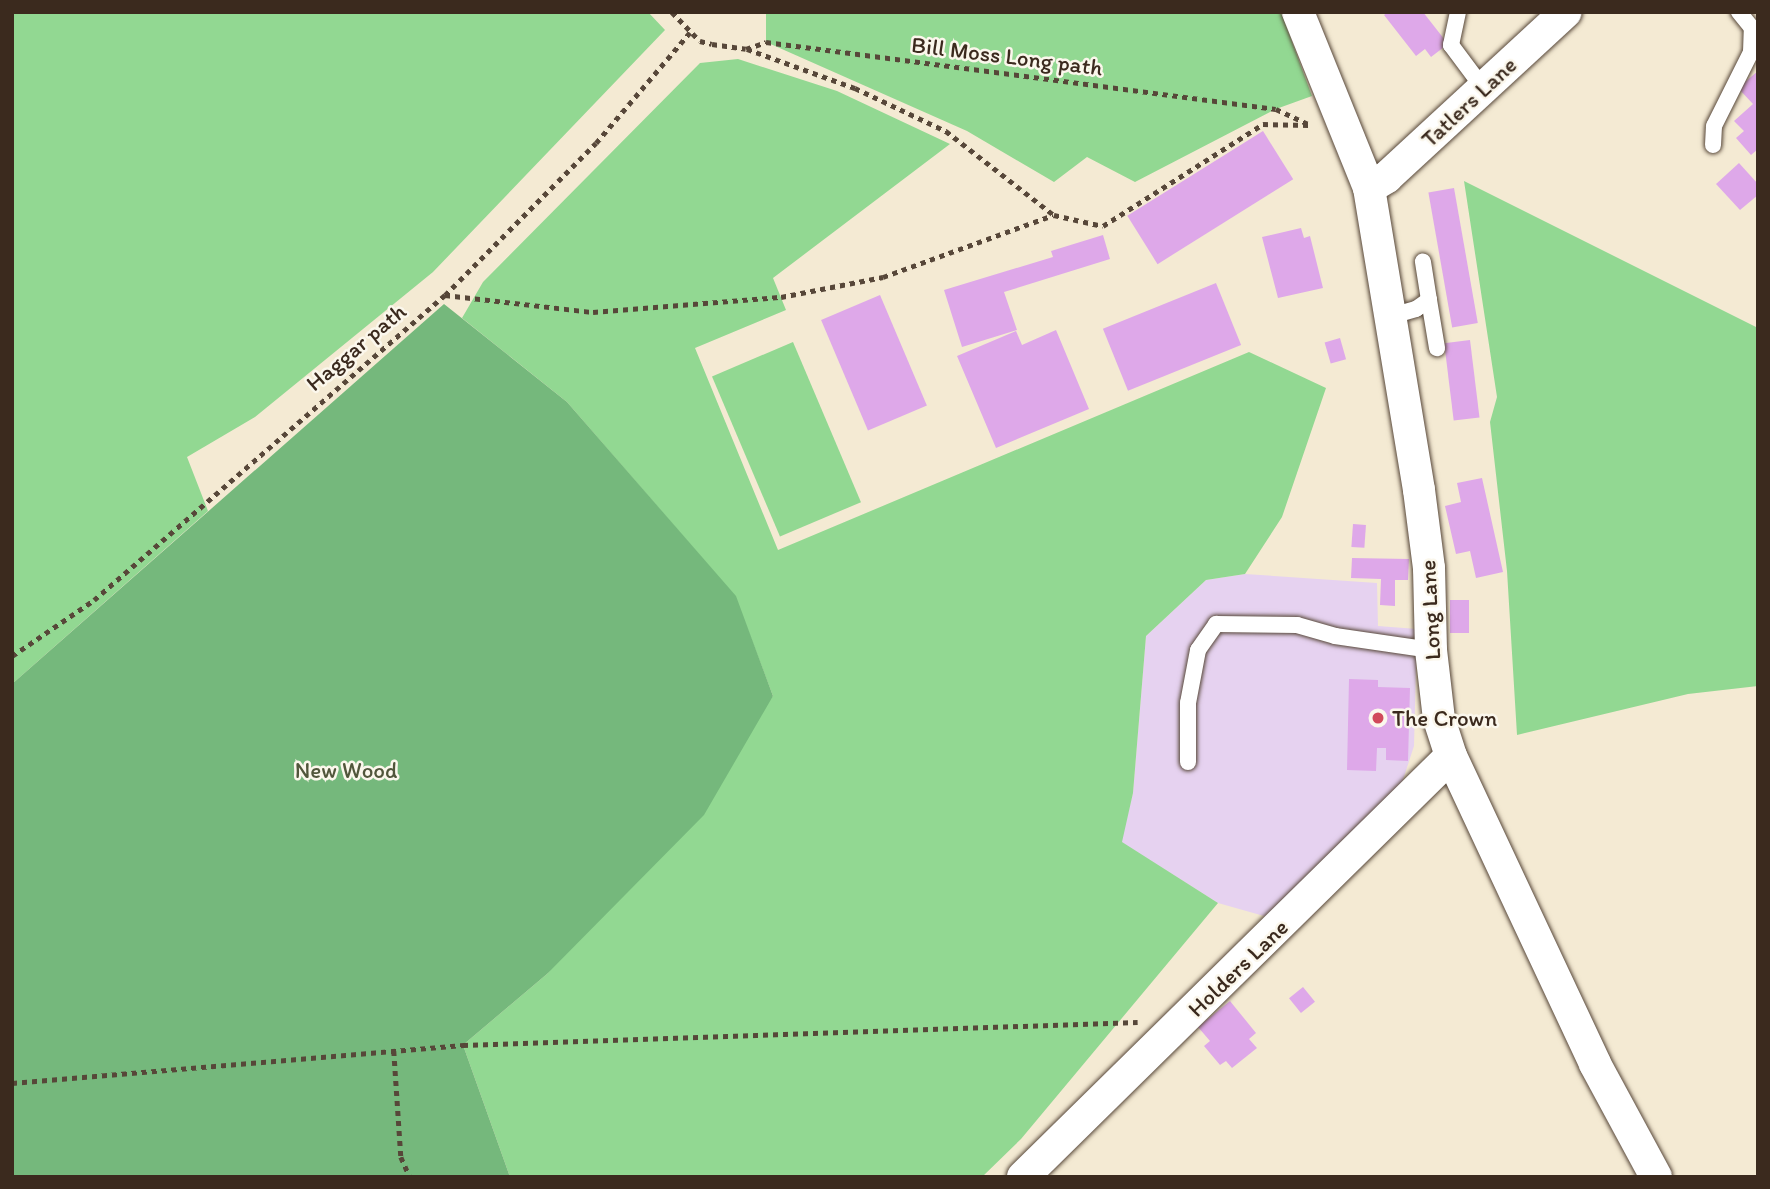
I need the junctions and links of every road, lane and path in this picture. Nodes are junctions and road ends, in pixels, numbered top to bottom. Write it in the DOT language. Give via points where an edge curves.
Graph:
graph roads {
  1 [pos="672,12"];
  2 [pos="1298,12"];
  3 [pos="1458,12"];
  4 [pos="1566,12"];
  5 [pos="1738,12"];
  6 [pos="691,32"];
  7 [pos="746,49"];
  8 [pos="1483,88"];
  9 [pos="1312,125"];
  10 [pos="1347,130"];
  11 [pos="1713,145"];
  12 [pos="1369,188"];
  13 [pos="1054,215"];
  14 [pos="1423,261"];
  15 [pos="445,295"];
  16 [pos="1429,300"];
  17 [pos="1388,317"];
  18 [pos="1437,348"];
  19 [pos="1431,650"];
  20 [pos="12,656"];
  21 [pos="1451,756"];
  22 [pos="1188,762"];
  23 [pos="1171,1034"];
  24 [pos="394,1051"];
  25 [pos="12,1083"];
  26 [pos="410,1177"];
  27 [pos="1023,1177"];
  28 [pos="1656,1177"];
  1 -- 6 [label="path, Bill Moss Long path"];
  2 -- 10 [label="street, Long Lane" via="1309,50"];
  3 -- 8 [label="lane" via="1451,45"];
  4 -- 8 [label="street, Tatlers Lane"];
  5 -- 11 [label="lane" via="1752,28 1751,52 1714,126"];
  6 -- 7 [label="path, Bill Moss Long path" via="712,44"];
  6 -- 15 [label="path, Haggar path" via="596,143"];
  7 -- 9 [label="path, Bill Moss Long path" via="766,42 1276,109"];
  7 -- 13 [label="path" via="855,88 946,131"];
  8 -- 12 [label="street, Tatlers Lane" via="1387,177"];
  9 -- 10 [label="path, Bill Moss Long path"];
  9 -- 13 [label="path" via="1263,124 1102,226"];
  10 -- 12 [label="street, Long Lane"];
  12 -- 17 [label="street, Long Lane"];
  13 -- 15 [label="path" via="883,277 780,297 593,312"];
  14 -- 16 [label="lane"];
  15 -- 20 [label="path, Haggar path" via="94,600"];
  16 -- 17 [label="lane"];
  16 -- 18 [label="lane"];
  17 -- 19 [label="street, Long Lane" via="1419,490 1429,568"];
  19 -- 21 [label="street, Long Lane" via="1439,719"];
  19 -- 22 [label="lane" via="1335,636 1297,625 1216,624 1198,650 1188,703"];
  21 -- 23 [label="street, Holders Lane"];
  21 -- 28 [label="street, Long Lane" via="1595,1064"];
  23 -- 24 [label="path" via="1141,1021"];
  23 -- 27 [label="street, Holders Lane"];
  24 -- 25 [label="path"];
  24 -- 26 [label="path" via="401,1157"];
}
